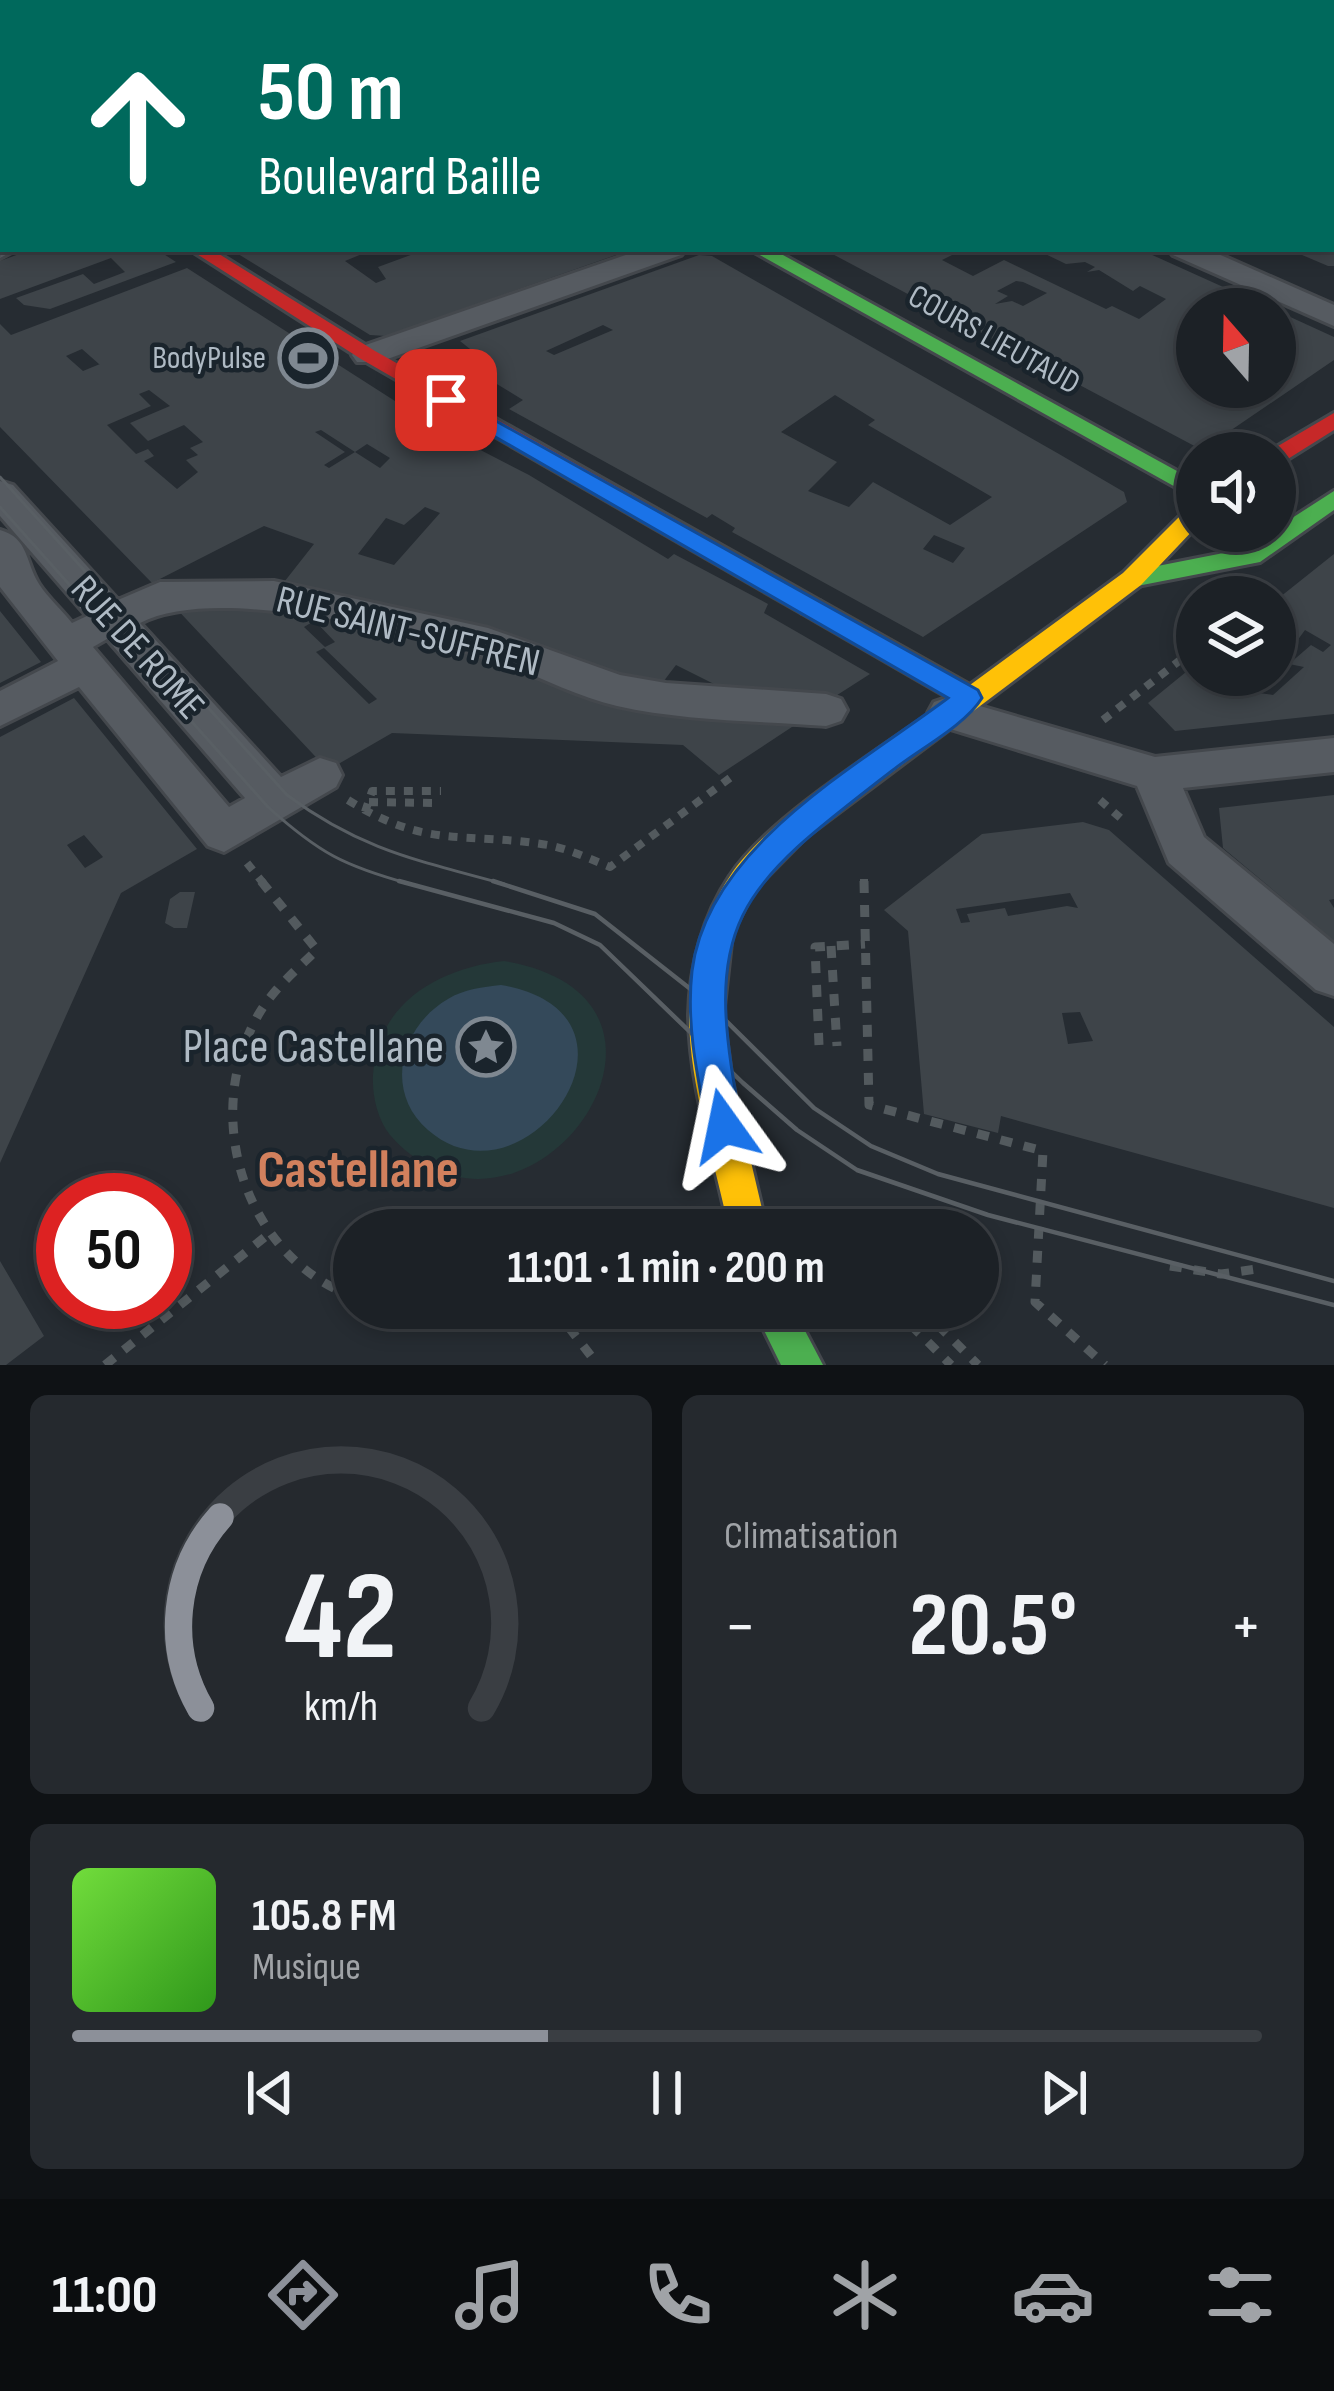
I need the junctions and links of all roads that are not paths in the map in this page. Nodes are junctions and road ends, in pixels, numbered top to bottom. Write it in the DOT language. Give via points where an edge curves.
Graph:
graph roads {
  1 [pos="203,252"];
  2 [pos="663,252"];
  3 [pos="763,252"];
  4 [pos="1190,252"];
  5 [pos="1334,316"];
  6 [pos="368,356"];
  7 [pos="1334,420"];
  8 [pos="1296,444"];
  9 [pos="1176,480"];
  10 [pos="0,493"];
  11 [pos="1296,499"];
  12 [pos="1334,499"];
  13 [pos="1296,518"];
  14 [pos="1176,534"];
  15 [pos="0,542"];
  16 [pos="1217,552"];
  17 [pos="1132,579"];
  18 [pos="9,586"];
  19 [pos="111,620"];
  20 [pos="77,653"];
  21 [pos="959,705"];
  22 [pos="0,710"];
  23 [pos="826,710"];
  24 [pos="1334,755"];
  25 [pos="1155,774"];
  26 [pos="320,775"];
  27 [pos="275,802"];
  28 [pos="1334,974"];
  29 [pos="744,1209"];
  30 [pos="783,1329"];
  31 [pos="802,1365"];
  1 -- 6 [label="main road"];
  2 -- 6 [label="street"];
  3 -- 9 [label="main road, COURS LIEUTAUD"];
  4 -- 5 [label="street"];
  6 -- 21 [label="main road"];
  7 -- 8 [label="main road"];
  10 -- 19 [label="street, RUE DE ROME"];
  11 -- 12 [label="main road"];
  12 -- 13 [label="main road"];
  14 -- 17 [label="main road"];
  15 -- 18 [label="street, RUE DE ROME" via="9,553"];
  16 -- 17 [label="main road"];
  17 -- 21 [label="main road"];
  18 -- 20 [label="street, RUE DE ROME"];
  19 -- 20 [label="street, RUE SAINT-SUFFREN"];
  19 -- 23 [label="street, RUE SAINT-SUFFREN" via="160,596 274,595 488,643 615,690"];
  19 -- 27 [label="street, RUE DE ROME"];
  20 -- 22 [label="street, RUE SAINT-SUFFREN"];
  20 -- 27 [label="street, RUE DE ROME" via="224,833"];
  21 -- 25 [label="street"];
  21 -- 29 [label="main road" via="796,828 742,882 716,934 709,1048"];
  24 -- 25 [label="street"];
  25 -- 28 [label="street" via="1186,849"];
  26 -- 27 [label="street"];
  30 -- 31 [label="main road"];
}
